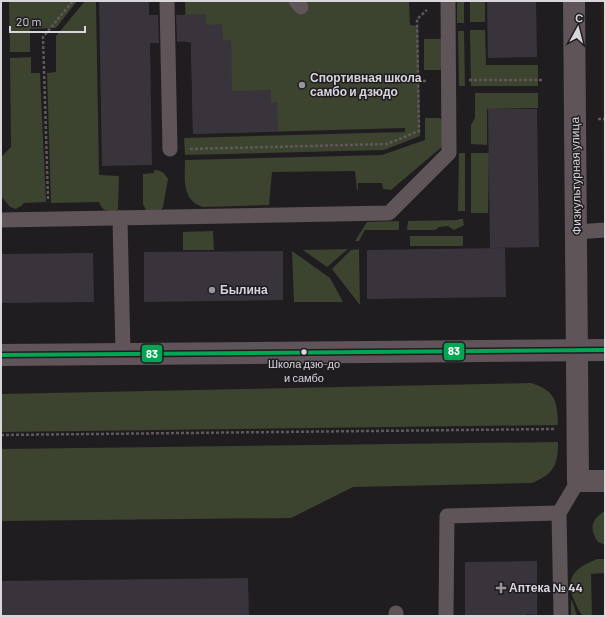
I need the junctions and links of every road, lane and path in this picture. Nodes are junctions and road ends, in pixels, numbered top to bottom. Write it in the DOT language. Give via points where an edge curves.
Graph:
graph roads {
  1 [pos="73,1"];
  2 [pos="167,1"];
  3 [pos="448,1"];
  4 [pos="574,1"];
  5 [pos="432,5"];
  6 [pos="464,80"];
  7 [pos="542,80"];
  8 [pos="597,119"];
  9 [pos="605,119"];
  10 [pos="170,149"];
  11 [pos="120,218"];
  12 [pos="1,220"];
  13 [pos="48,220"];
  14 [pos="605,230"];
  15 [pos="576,232"];
  16 [pos="577,350"];
  17 [pos="605,350"];
  18 [pos="123,354"];
  19 [pos="1,355"];
  20 [pos="557,429"];
  21 [pos="1,436"];
  22 [pos="578,481"];
  23 [pos="605,481"];
  24 [pos="559,513"];
  25 [pos="446,616"];
  26 [pos="561,616"];
  1 -- 13 [label="path" via="43,37"];
  2 -- 10 [label="lane"];
  3 -- 11 [label="lane" via="449,153 389,213"];
  4 -- 15 [label="street, Физкультурная улица"];
  5 -- 10 [label="path" via="417,19 419,131 387,144"];
  6 -- 7 [label="path"];
  8 -- 9 [label="path"];
  11 -- 13 [label="lane"];
  11 -- 18 [label="lane"];
  12 -- 13 [label="lane"];
  14 -- 15 [label="lane"];
  15 -- 16 [label="street, Физкультурная улица"];
  16 -- 17 [label="main road"];
  16 -- 18 [label="main road"];
  16 -- 22 [label="street, Физкультурная улица"];
  18 -- 19 [label="main road"];
  20 -- 21 [label="path"];
  22 -- 23 [label="street"];
  22 -- 24 [label="lane"];
  24 -- 25 [label="lane" via="447,516"];
  24 -- 26 [label="lane"];
}
